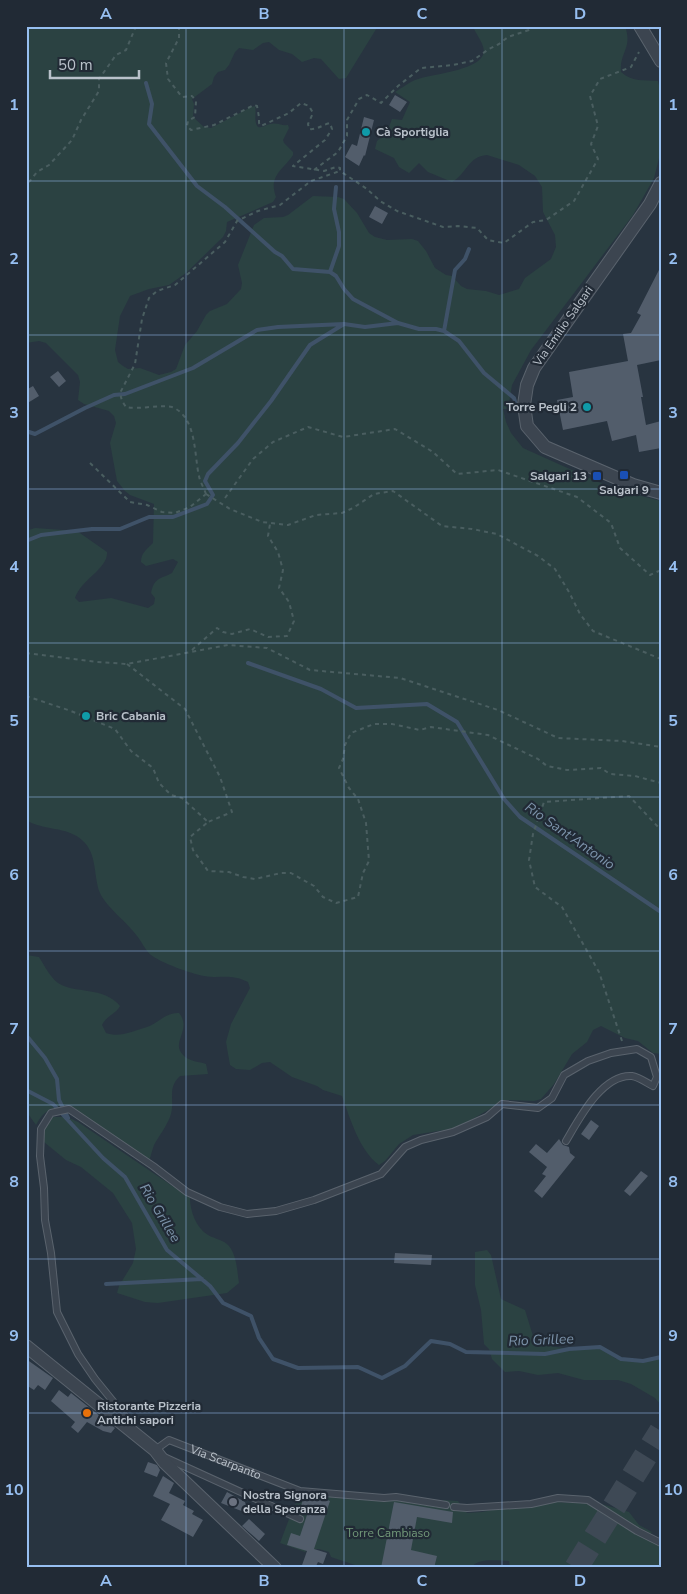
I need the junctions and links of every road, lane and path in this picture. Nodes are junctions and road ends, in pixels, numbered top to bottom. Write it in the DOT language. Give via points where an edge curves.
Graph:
graph roads {
  1 [pos="136,26"];
  2 [pos="179,26"];
  3 [pos="534,26"];
  4 [pos="640,26"];
  5 [pos="639,52"];
  6 [pos="661,61"];
  7 [pos="314,170"];
  8 [pos="340,171"];
  9 [pos="661,183"];
  10 [pos="26,190"];
  11 [pos="90,463"];
  12 [pos="661,493"];
  13 [pos="206,494"];
  14 [pos="224,498"];
  15 [pos="270,523"];
  16 [pos="661,570"];
  17 [pos="190,652"];
  18 [pos="26,653"];
  19 [pos="661,658"];
  20 [pos="128,664"];
  21 [pos="26,696"];
  22 [pos="661,747"];
  23 [pos="661,783"];
  24 [pos="208,822"];
  25 [pos="661,830"];
  26 [pos="625,1051"];
  27 [pos="566,1142"];
  28 [pos="26,1346"];
  29 [pos="134,1433"];
  30 [pos="157,1452"];
  31 [pos="446,1505"];
  32 [pos="454,1507"];
  33 [pos="300,1519"];
  34 [pos="661,1543"];
  35 [pos="275,1568"];
  1 -- 10 [label="path" via="126,50 116,55 99,79 99,91 80,120 72,140 49,165 36,172"];
  2 -- 7 [label="path" via="179,38 166,63 168,78 182,97 192,96 196,101 195,117 188,121 187,126 192,130 214,125 254,104 261,126 289,113 301,102 313,113 309,129 316,130 324,124 330,124 332,129 293,166"];
  3 -- 7 [label="path" via="508,37 472,60 421,68 381,103 367,95 359,99 347,120 347,136 338,152"];
  4 -- 6 [label="street"];
  5 -- 8 [label="path" via="631,67 600,79 590,96 598,126 591,144 598,159 574,201 546,220 533,222 504,243 488,240 477,228 443,227 397,211"];
  7 -- 8 [label="path" via="336,167"];
  8 -- 13 [label="path" via="310,181 280,205 237,222 225,242 175,285 157,291 149,298 135,364 120,393 122,401 126,407 171,407 184,415 193,437 199,478"];
  9 -- 12 [label="street, Via Emilio Salgari" via="650,204 534,368 524,405 527,426 545,447 633,485"];
  11 -- 13 [label="path" via="130,502 162,512 175,514"];
  13 -- 15 [label="path" via="230,509"];
  14 -- 16 [label="path" via="253,459 272,442 308,427 343,437 395,429 433,452 457,474 498,470 577,497 611,523 620,548 650,575"];
  15 -- 17 [label="path" via="268,536 278,552 283,570 279,588 289,602 294,620 287,636 268,637 250,629 232,634 217,628"];
  15 -- 19 [label="path" via="288,525 316,516 342,513 374,494 393,491 442,526 498,534 538,556 555,570 593,631"];
  17 -- 20 [label="path"];
  17 -- 22 [label="path" via="228,645 267,648 310,670 400,678 498,710 558,738 622,741"];
  18 -- 20 [label="path"];
  20 -- 24 [label="path" via="185,709 220,777 232,812"];
  21 -- 24 [label="path" via="115,729 131,751 153,768 159,783 171,795 182,798"];
  23 -- 24 [label="path" via="610,774 601,768 567,770 547,766 488,735 374,724 352,733 338,768 358,798 366,823 369,861 358,897 336,902 322,898 314,886 291,873 255,879 229,872 208,872 190,837"];
  25 -- 26 [label="path" via="629,796 544,802 533,834 529,860 535,886 562,907 599,972"];
  26 -- 27 [label="lane" via="637,1049 651,1057 657,1077 653,1086 634,1076 618,1077 597,1094"];
  26 -- 29 [label="lane" via="588,1061 564,1075 552,1098 538,1108 502,1104 487,1117 405,1147 380,1174 276,1211 247,1214 220,1207 188,1192 69,1109 51,1113 41,1129 40,1156 44,1220 57,1312 78,1354 129,1421"];
  28 -- 29 [label="street"];
  29 -- 30 [label="street"];
  30 -- 31 [label="lane, Via Scarpanto" via="169,1440 300,1491 396,1497"];
  30 -- 33 [label="lane"];
  30 -- 35 [label="street"];
  32 -- 34 [label="lane" via="531,1504 558,1498 588,1500"];
}
